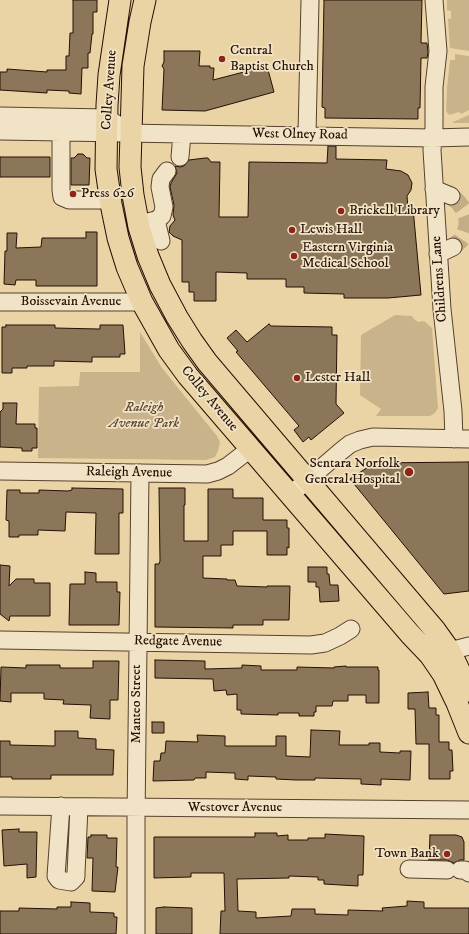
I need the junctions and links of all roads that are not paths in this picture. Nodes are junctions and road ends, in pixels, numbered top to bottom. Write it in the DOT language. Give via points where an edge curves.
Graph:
graph roads {
  1 [pos="120,0"];
  2 [pos="145,0"];
  3 [pos="310,0"];
  4 [pos="434,0"];
  5 [pos="0,116"];
  6 [pos="107,126"];
  7 [pos="0,131"];
  8 [pos="62,132"];
  9 [pos="131,132"];
  10 [pos="182,134"];
  11 [pos="307,136"];
  12 [pos="469,137"];
  13 [pos="433,138"];
  14 [pos="180,157"];
  15 [pos="167,172"];
  16 [pos="434,189"];
  17 [pos="451,196"];
  18 [pos="111,200"];
  19 [pos="147,222"];
  20 [pos="162,241"];
  21 [pos="0,302"];
  22 [pos="142,302"];
  23 [pos="461,439"];
  24 [pos="250,449"];
  25 [pos="0,471"];
  26 [pos="140,473"];
  27 [pos="307,480"];
  28 [pos="290,494"];
  29 [pos="351,628"];
  30 [pos="0,640"];
  31 [pos="138,641"];
  32 [pos="459,649"];
  33 [pos="430,656"];
  34 [pos="469,691"];
  35 [pos="469,734"];
  36 [pos="0,806"];
  37 [pos="60,806"];
  38 [pos="79,807"];
  39 [pos="136,807"];
  40 [pos="469,810"];
  41 [pos="410,872"];
  42 [pos="459,873"];
  43 [pos="136,934"];
  1 -- 6 [label="main road, Colley Avenue" via="109,75"];
  2 -- 9 [label="main road, Colley Avenue" via="133,66"];
  3 -- 11 [label="street"];
  4 -- 13 [label="street, Childrens Lane" via="438,51"];
  5 -- 6 [label="street, West Olney Road"];
  6 -- 8 [label="street, West Olney Road"];
  6 -- 9 [label="street, West Olney Road"];
  6 -- 18 [label="main road, Colley Avenue" via="106,169"];
  7 -- 8 [label="street, West Olney Road"];
  8 -- 18 [label="street" via="62,197 69,200"];
  9 -- 10 [label="street, West Olney Road"];
  9 -- 19 [label="main road, Colley Avenue" via="130,167 133,195"];
  10 -- 11 [label="street, West Olney Road"];
  10 -- 14 [label="street"];
  11 -- 13 [label="street, West Olney Road"];
  12 -- 13 [label="street, West Olney Road"];
  13 -- 16 [label="street, Childrens Lane"];
  15 -- 19 [label="street" via="161,179 160,187 164,211 162,216"];
  16 -- 17 [label="street"];
  16 -- 23 [label="street, Childrens Lane" via="446,250 442,309 453,411"];
  18 -- 22 [label="main road, Colley Avenue" via="118,238"];
  19 -- 20 [label="street"];
  19 -- 27 [label="main road, Colley Avenue" via="148,256 174,314 207,362"];
  21 -- 22 [label="street, Boissevain Avenue"];
  22 -- 24 [label="main road, Colley Avenue" via="188,376"];
  23 -- 27 [label="street" via="373,437 360,440 345,448"];
  24 -- 26 [label="street, Raleigh Avenue" via="228,466 207,474"];
  24 -- 28 [label="main road, Colley Avenue"];
  25 -- 26 [label="street, Raleigh Avenue"];
  26 -- 31 [label="street, Manteo Street"];
  27 -- 28 [label="street"];
  27 -- 32 [label="main road, Colley Avenue" via="435,630"];
  28 -- 33 [label="main road, Colley Avenue"];
  29 -- 31 [label="street, Redgate Avenue" via="325,643 311,645"];
  30 -- 31 [label="street, Redgate Avenue"];
  31 -- 39 [label="street, Manteo Street"];
  32 -- 33 [label="street"];
  32 -- 34 [label="main road, Colley Avenue"];
  33 -- 35 [label="main road, Colley Avenue" via="443,674"];
  36 -- 37 [label="street, Westover Avenue"];
  37 -- 38 [label="street, Westover Avenue"];
  37 -- 38 [label="street" via="56,876 59,880 71,882 76,877"];
  38 -- 39 [label="street, Westover Avenue"];
  39 -- 40 [label="street, Westover Avenue"];
  39 -- 43 [label="street, Manteo Street"];
  41 -- 42 [label="street"];
}
